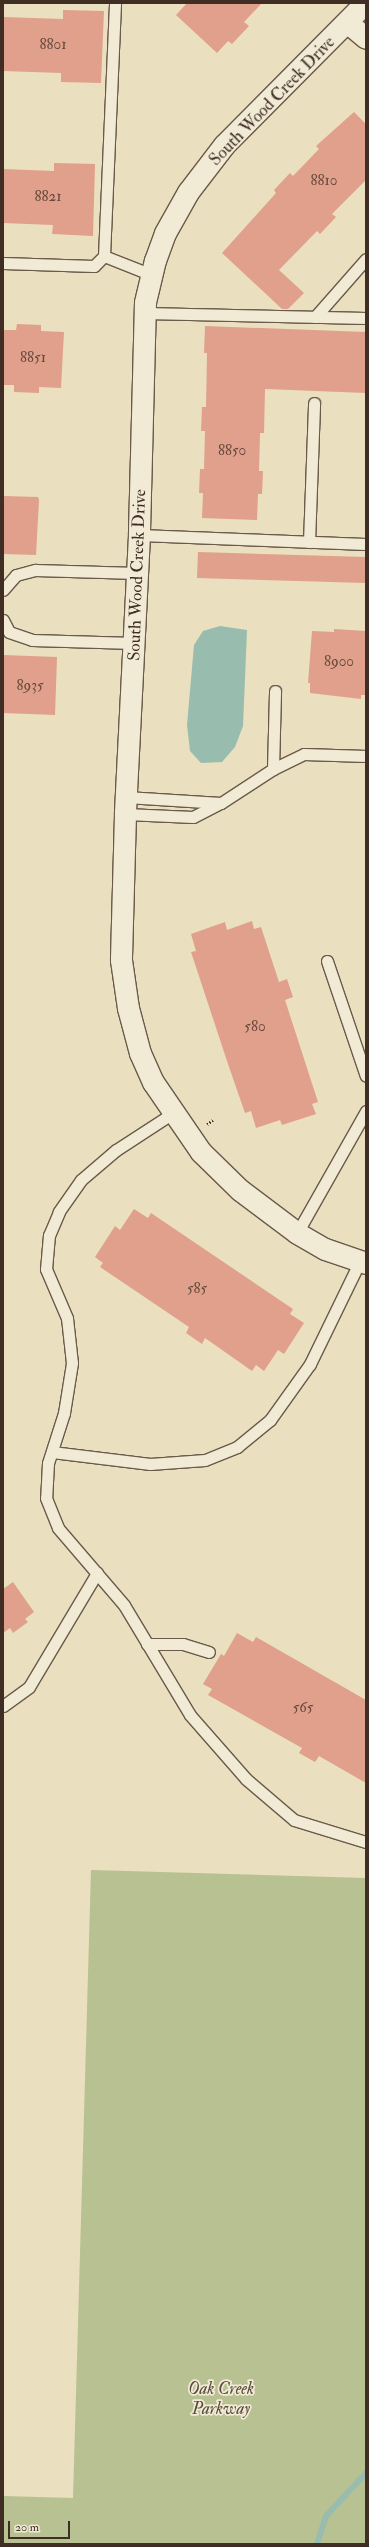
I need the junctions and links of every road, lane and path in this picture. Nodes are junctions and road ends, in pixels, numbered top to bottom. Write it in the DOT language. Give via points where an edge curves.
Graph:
graph roads {
  1 [pos="115,3"];
  2 [pos="365,3"];
  3 [pos="348,23"];
  4 [pos="366,38"];
  5 [pos="104,256"];
  6 [pos="366,259"];
  7 [pos="3,263"];
  8 [pos="152,275"];
  9 [pos="145,312"];
  10 [pos="315,317"];
  11 [pos="366,318"];
  12 [pos="314,403"];
  13 [pos="139,535"];
  14 [pos="309,542"];
  15 [pos="366,544"];
  16 [pos="137,573"];
  17 [pos="3,590"];
  18 [pos="3,620"];
  19 [pos="134,643"];
  20 [pos="275,691"];
  21 [pos="366,756"];
  22 [pos="273,769"];
  23 [pos="221,802"];
  24 [pos="126,806"];
  25 [pos="327,961"];
  26 [pos="366,1076"];
  27 [pos="366,1111"];
  28 [pos="173,1113"];
  29 [pos="297,1233"];
  30 [pos="363,1262"];
  31 [pos="52,1452"];
  32 [pos="97,1573"];
  33 [pos="148,1644"];
  34 [pos="209,1652"];
  35 [pos="3,1706"];
  36 [pos="366,1842"];
  1 -- 5 [label="lane"];
  2 -- 3 [label="street, South Wood Creek Drive"];
  3 -- 4 [label="street"];
  3 -- 8 [label="street, South Wood Creek Drive" via="224,145 188,192 165,233"];
  5 -- 7 [label="lane" via="94,266"];
  5 -- 8 [label="lane"];
  6 -- 10 [label="lane"];
  8 -- 9 [label="street, South Wood Creek Drive"];
  9 -- 10 [label="lane"];
  9 -- 13 [label="street, South Wood Creek Drive"];
  10 -- 11 [label="lane"];
  12 -- 14 [label="lane"];
  13 -- 14 [label="lane"];
  13 -- 16 [label="street, South Wood Creek Drive"];
  14 -- 15 [label="lane"];
  16 -- 17 [label="lane" via="35,570 16,576"];
  16 -- 19 [label="street, South Wood Creek Drive"];
  18 -- 19 [label="lane" via="9,632 32,640"];
  19 -- 24 [label="street, South Wood Creek Drive"];
  20 -- 22 [label="lane"];
  21 -- 22 [label="lane" via="304,754"];
  22 -- 23 [label="lane"];
  23 -- 24 [label="lane"];
  23 -- 24 [label="lane" via="193,817"];
  24 -- 28 [label="street, South Wood Creek Drive" via="121,960 128,1008 140,1053 153,1082"];
  25 -- 26 [label="lane"];
  27 -- 29 [label="lane"];
  28 -- 29 [label="street, South Wood Creek Drive" via="201,1152 240,1190"];
  28 -- 31 [label="lane" via="116,1150 81,1180 59,1212 49,1235 46,1269 66,1318 72,1363 64,1413"];
  29 -- 30 [label="street, South Wood Creek Drive" via="325,1249"];
  30 -- 31 [label="lane" via="310,1364 270,1420 237,1447 205,1460 163,1464"];
  31 -- 32 [label="lane" via="48,1463 48,1504 58,1528"];
  32 -- 33 [label="lane" via="124,1604"];
  32 -- 35 [label="lane" via="29,1687"];
  33 -- 34 [label="lane" via="183,1644"];
  33 -- 36 [label="lane" via="190,1715 246,1780 294,1820"];
}
